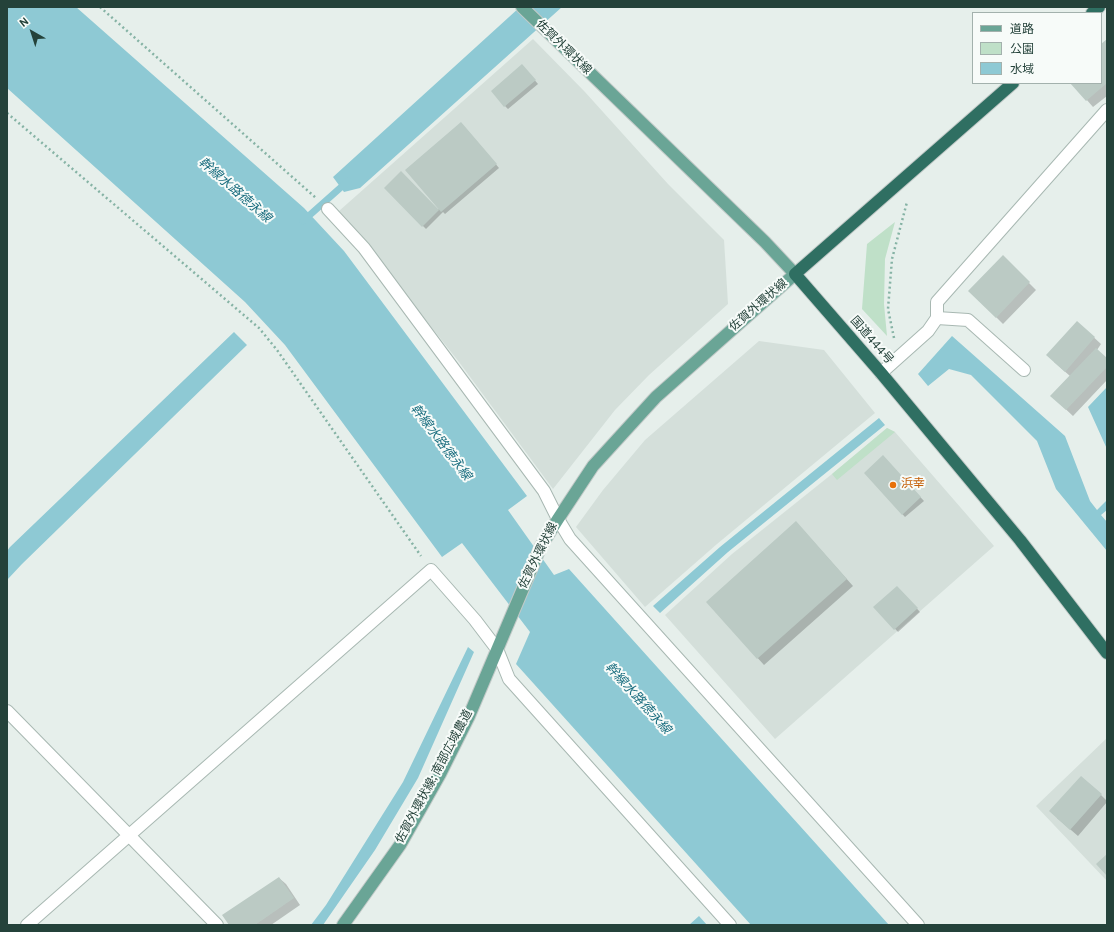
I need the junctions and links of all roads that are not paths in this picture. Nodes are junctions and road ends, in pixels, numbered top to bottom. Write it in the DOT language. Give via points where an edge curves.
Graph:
graph roads {
  1 [pos="522,7"];
  2 [pos="1012,84"];
  3 [pos="1107,110"];
  4 [pos="328,209"];
  5 [pos="795,274"];
  6 [pos="938,318"];
  7 [pos="1024,370"];
  8 [pos="881,373"];
  9 [pos="558,519"];
  10 [pos="510,620"];
  11 [pos="497,649"];
  12 [pos="1107,653"];
  13 [pos="7,711"];
  14 [pos="129,835"];
  15 [pos="27,925"];
  16 [pos="217,925"];
  17 [pos="343,925"];
  18 [pos="730,925"];
  19 [pos="918,925"];
  1 -- 5 [label="main road, 佐賀外環状線"];
  2 -- 5 [label="highway"];
  3 -- 6 [label="street" via="937,302"];
  4 -- 9 [label="street" via="368,254 544,491"];
  5 -- 8 [label="highway, 国道444号"];
  5 -- 9 [label="main road, 佐賀外環状線" via="656,397 593,466"];
  6 -- 7 [label="street" via="968,320"];
  6 -- 8 [label="street" via="928,331"];
  8 -- 12 [label="highway, 国道444号" via="1020,540"];
  9 -- 10 [label="main road, 佐賀外環状線" via="541,546"];
  9 -- 19 [label="street" via="570,539"];
  10 -- 11 [label="main road, 佐賀外環状線; 南部広域農道"];
  11 -- 14 [label="street" via="431,570"];
  11 -- 17 [label="main road, 佐賀外環状線; 南部広域農道" via="469,716 440,774 400,845"];
  11 -- 18 [label="street" via="509,679"];
  13 -- 14 [label="street"];
  14 -- 15 [label="street"];
  14 -- 16 [label="street"];
}
